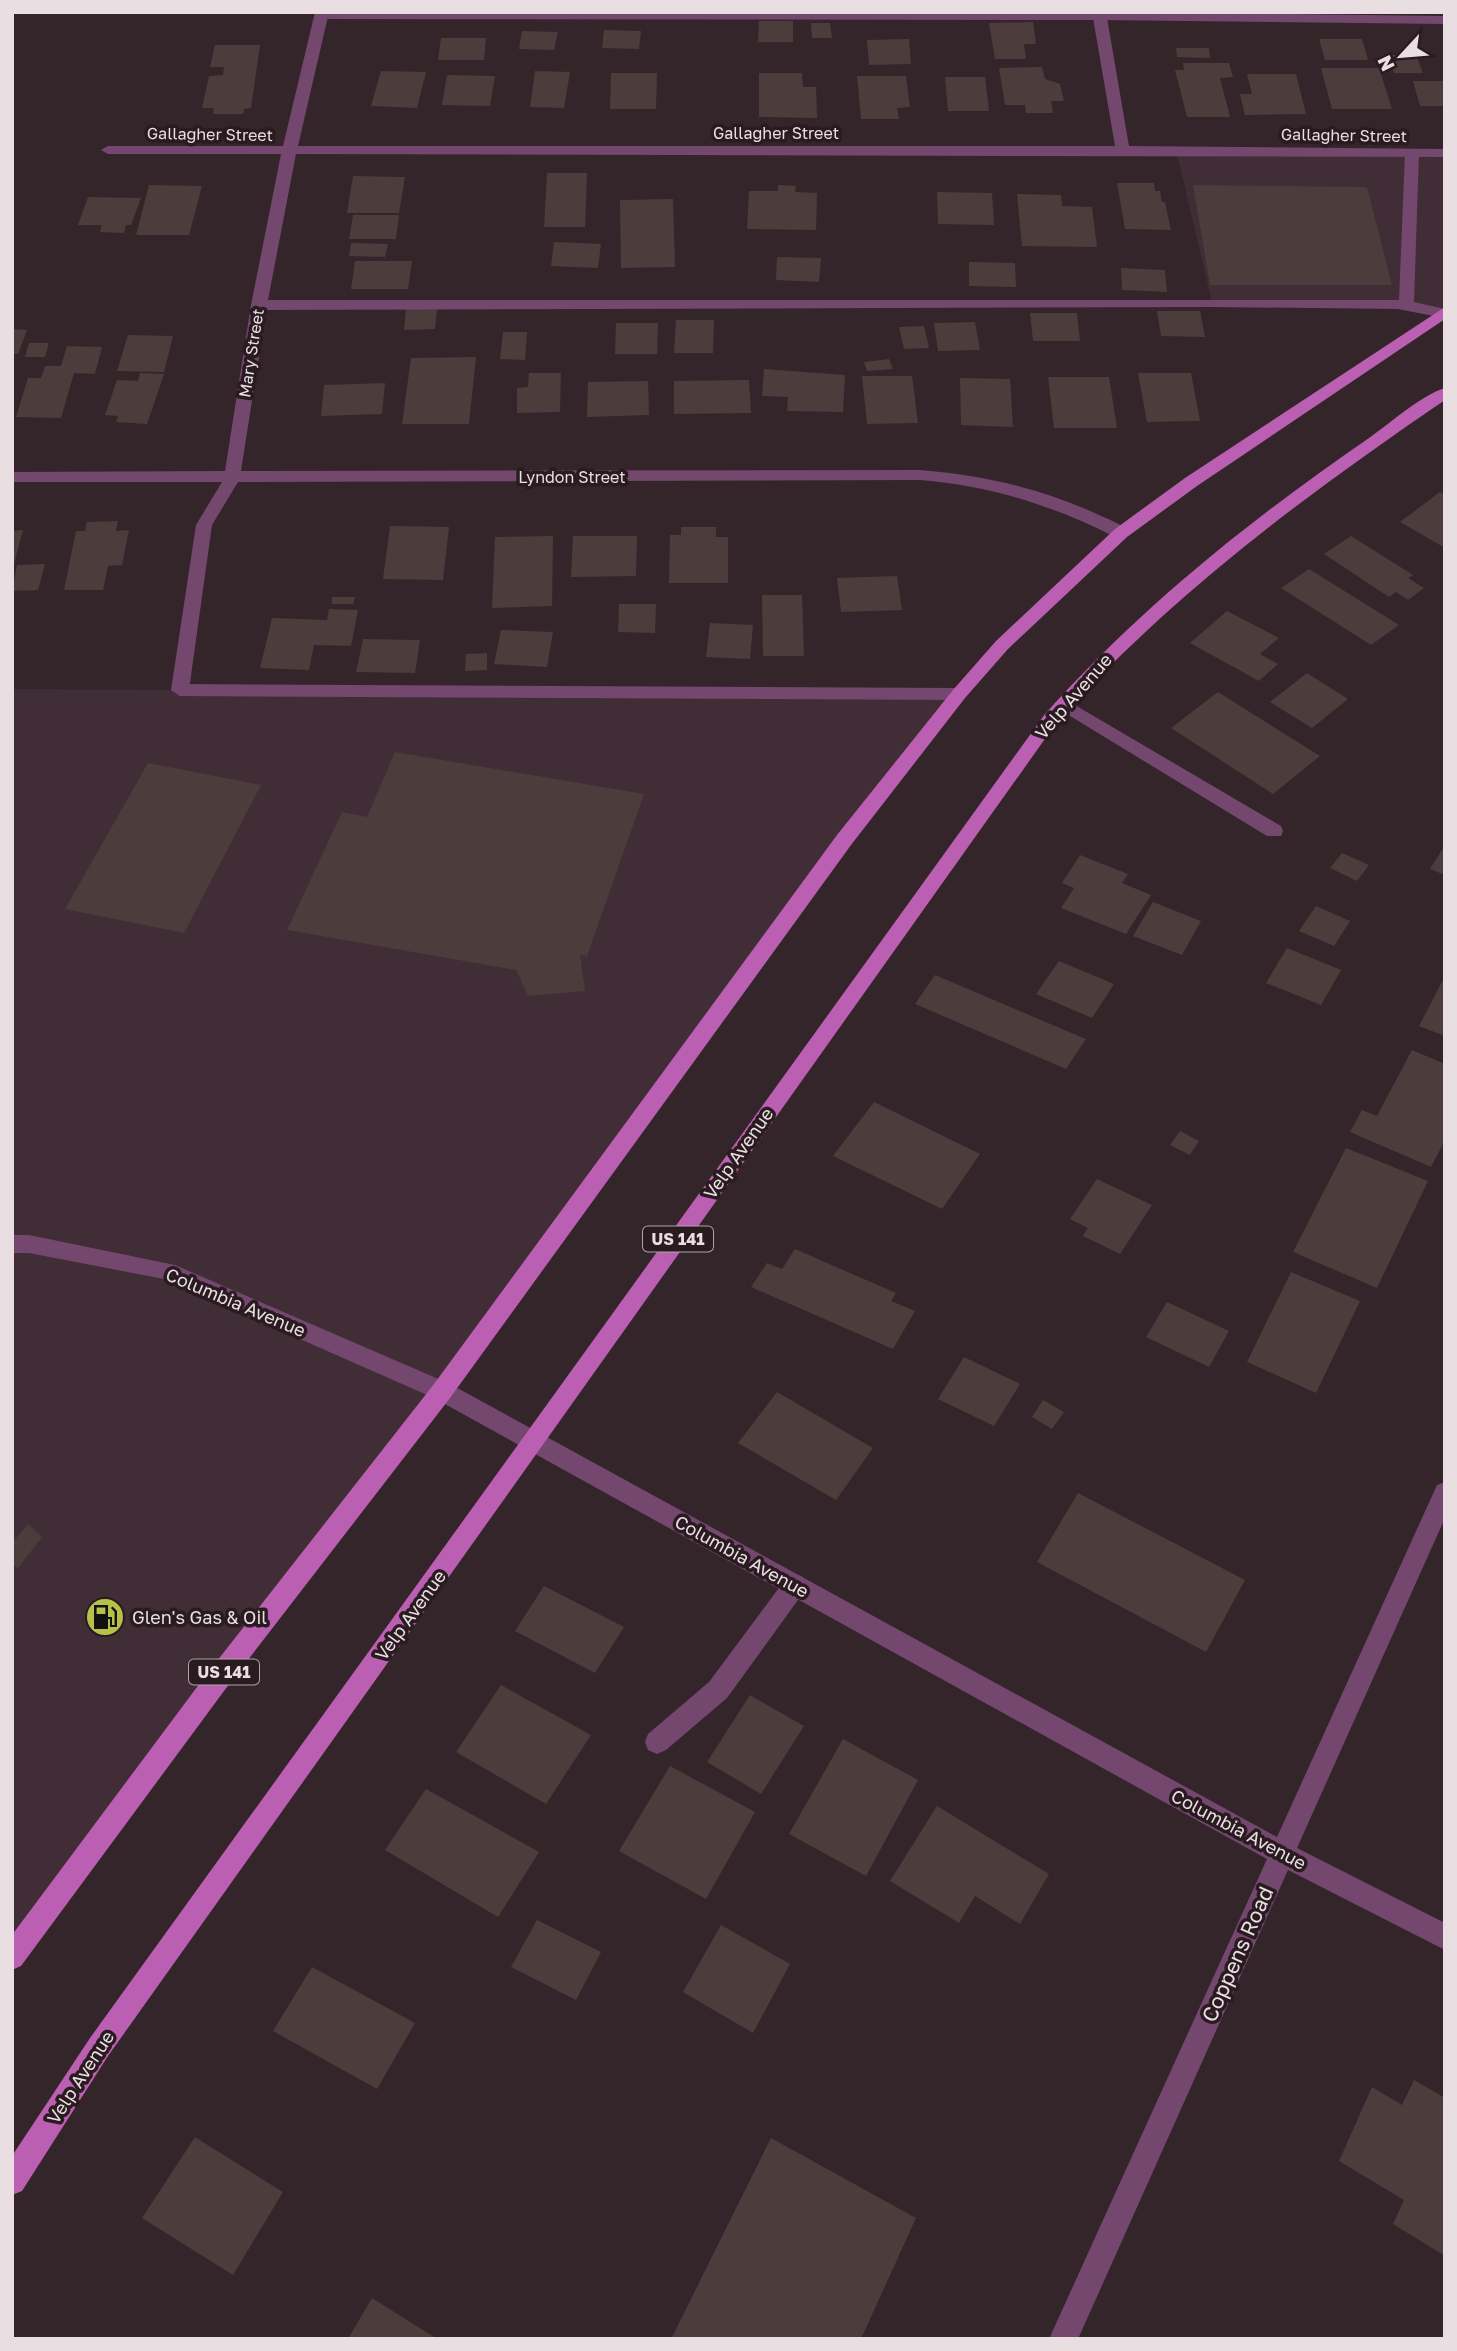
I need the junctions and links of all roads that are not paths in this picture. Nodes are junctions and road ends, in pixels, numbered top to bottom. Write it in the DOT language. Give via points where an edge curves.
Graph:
graph roads {
  1 [pos="321,13"];
  2 [pos="1099,14"];
  3 [pos="1445,20"];
  4 [pos="108,150"];
  5 [pos="1123,150"];
  6 [pos="289,152"];
  7 [pos="1412,153"];
  8 [pos="1445,153"];
  9 [pos="259,304"];
  10 [pos="1406,306"];
  11 [pos="1445,312"];
  12 [pos="1445,393"];
  13 [pos="12,477"];
  14 [pos="232,478"];
  15 [pos="1121,533"];
  16 [pos="959,694"];
  17 [pos="1063,704"];
  18 [pos="1274,831"];
  19 [pos="12,1244"];
  20 [pos="442,1391"];
  21 [pos="534,1442"];
  22 [pos="1445,1492"];
  23 [pos="795,1586"];
  24 [pos="657,1742"];
  25 [pos="1283,1854"];
  26 [pos="1445,1937"];
  27 [pos="13,1955"];
  28 [pos="12,2181"];
  29 [pos="1063,2339"];
  1 -- 2 [label="street"];
  1 -- 6 [label="street, Mary Street"];
  2 -- 3 [label="street"];
  2 -- 5 [label="street"];
  4 -- 6 [label="street, Gallagher Street"];
  5 -- 6 [label="street, Gallagher Street"];
  5 -- 7 [label="street, Gallagher Street"];
  6 -- 9 [label="street, Mary Street"];
  7 -- 8 [label="street, Gallagher Street"];
  7 -- 10 [label="street"];
  9 -- 10 [label="street" via="1212,302"];
  9 -- 14 [label="street, Mary Street"];
  10 -- 11 [label="street"];
  11 -- 15 [label="main road, US 141"];
  12 -- 17 [label="main road, Velp Avenue / US 141" via="1228,546 1117,646"];
  13 -- 14 [label="street, Lyndon Street"];
  14 -- 15 [label="street, Lyndon Street" via="966,478 1029,491"];
  14 -- 16 [label="street, Mary Street" via="204,525 180,690"];
  15 -- 16 [label="main road, US 141" via="1002,645"];
  16 -- 20 [label="main road, US 141" via="844,840"];
  17 -- 18 [label="street"];
  17 -- 21 [label="main road, Velp Avenue / US 141" via="1014,765"];
  19 -- 20 [label="street, Columbia Avenue" via="167,1271"];
  20 -- 21 [label="street, Columbia Avenue"];
  20 -- 27 [label="main road, US 141" via="215,1683"];
  21 -- 23 [label="street, Columbia Avenue"];
  21 -- 28 [label="main road, Velp Avenue / US 141" via="99,2047"];
  22 -- 25 [label="street, Coppens Road"];
  23 -- 24 [label="street" via="718,1690"];
  23 -- 25 [label="street, Columbia Avenue"];
  25 -- 26 [label="street, Columbia Avenue"];
  25 -- 29 [label="street, Coppens Road"];
}
